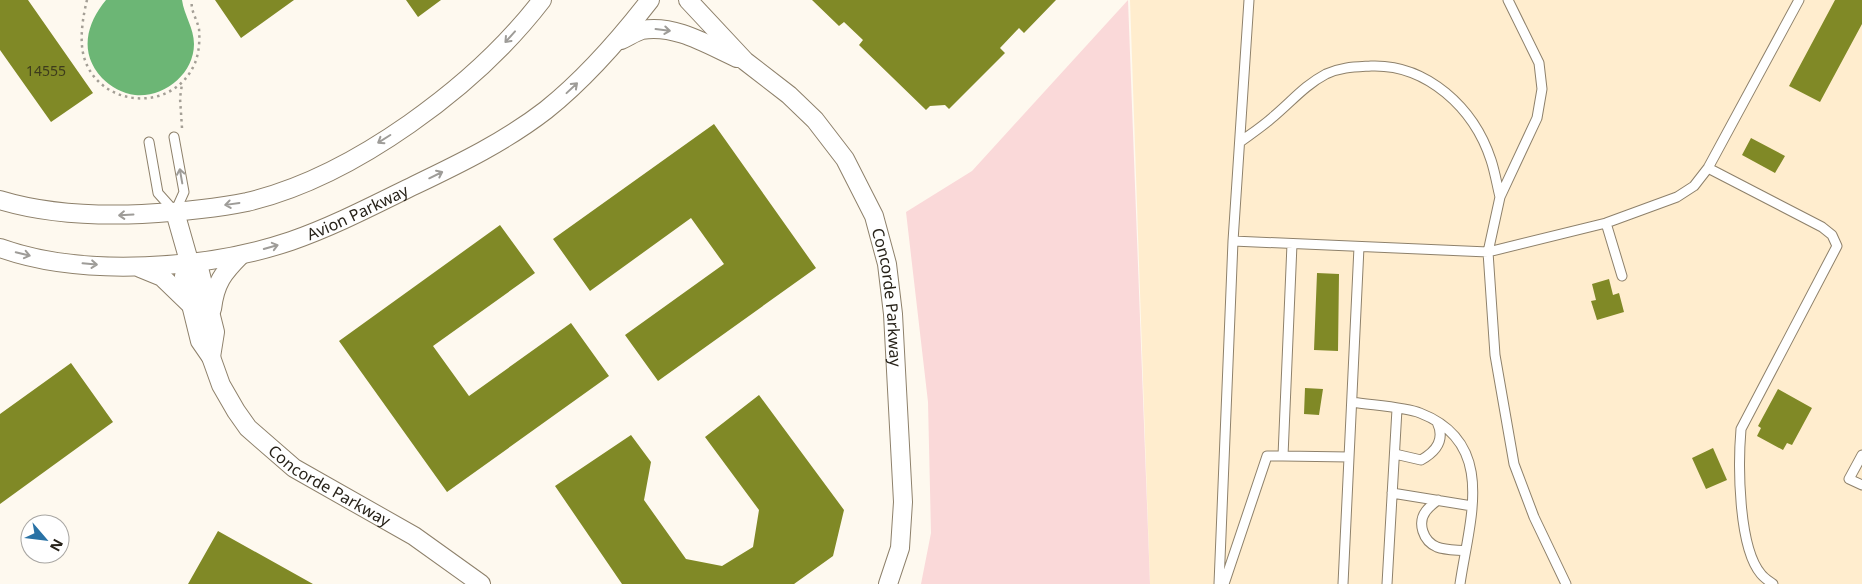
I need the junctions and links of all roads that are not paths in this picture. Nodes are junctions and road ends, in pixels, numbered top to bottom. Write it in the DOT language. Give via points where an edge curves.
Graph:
graph roads {
  1 [pos="542,0"];
  2 [pos="650,0"];
  3 [pos="688,0"];
  4 [pos="1249,0"];
  5 [pos="1508,0"];
  6 [pos="1799,0"];
  7 [pos="617,42"];
  8 [pos="745,61"];
  9 [pos="178,136"];
  10 [pos="149,142"];
  11 [pos="1240,142"];
  12 [pos="1708,168"];
  13 [pos="1500,197"];
  14 [pos="0,200"];
  15 [pos="175,212"];
  16 [pos="1606,223"];
  17 [pos="1233,241"];
  18 [pos="1292,244"];
  19 [pos="1359,247"];
  20 [pos="0,248"];
  21 [pos="1488,252"];
  22 [pos="241,255"];
  23 [pos="189,262"];
  24 [pos="135,266"];
  25 [pos="1622,276"];
  26 [pos="193,308"];
  27 [pos="211,314"];
  28 [pos="211,357"];
  29 [pos="1352,402"];
  30 [pos="1397,409"];
  31 [pos="1435,420"];
  32 [pos="1395,454"];
  33 [pos="1862,455"];
  34 [pos="1283,456"];
  35 [pos="1349,457"];
  36 [pos="1862,485"];
  37 [pos="1392,493"];
  38 [pos="1438,500"];
  39 [pos="1472,506"];
  40 [pos="1465,551"];
  41 [pos="481,584"];
  42 [pos="888,584"];
  43 [pos="1219,584"];
  44 [pos="1224,584"];
  45 [pos="1343,584"];
  46 [pos="1387,584"];
  47 [pos="1460,584"];
  48 [pos="1566,584"];
  49 [pos="1773,584"];
  1 -- 15 [label="street, one-way" via="505,43 443,99 340,167 247,202"];
  2 -- 7 [label="street, Avion Parkway"];
  3 -- 8 [label="street, Concorde Parkway"];
  4 -- 11 [label="lane"];
  5 -- 13 [label="lane" via="1539,63 1542,89 1537,118"];
  6 -- 12 [label="lane"];
  7 -- 8 [label="street, Concorde Parkway, one-way" via="640,31 659,28 680,33"];
  22 -- 7 [label="street, Avion Parkway, one-way" via="338,223 479,154 544,111"];
  8 -- 42 [label="street, Concorde Parkway" via="788,95 831,139 863,191 881,238 892,314 903,502 900,548"];
  15 -- 9 [label="lane, one-way" via="184,192"];
  10 -- 15 [label="lane" via="158,193"];
  11 -- 13 [label="lane" via="1273,117 1304,87 1328,73 1347,67 1388,65 1428,79 1462,109 1491,159"];
  11 -- 17 [label="lane"];
  12 -- 16 [label="lane" via="1694,186 1677,197"];
  12 -- 49 [label="lane" via="1822,227 1838,246 1741,429 1738,460 1748,549 1760,573"];
  13 -- 21 [label="lane"];
  15 -- 14 [label="street, one-way" via="100,216 44,210"];
  15 -- 23 [label="street, Concorde Parkway"];
  16 -- 21 [label="lane"];
  16 -- 25 [label="lane"];
  17 -- 18 [label="lane"];
  17 -- 43 [label="lane"];
  18 -- 19 [label="lane"];
  18 -- 34 [label="lane"];
  19 -- 21 [label="lane"];
  19 -- 29 [label="lane"];
  20 -- 24 [label="street, Avion Parkway, one-way" via="45,260"];
  21 -- 48 [label="lane" via="1495,355 1514,464 1534,517"];
  22 -- 23 [label="street, Avion Parkway"];
  22 -- 27 [label="street" via="224,272 214,292"];
  23 -- 24 [label="street, Avion Parkway"];
  23 -- 26 [label="street, Concorde Parkway" via="184,276"];
  23 -- 27 [label="street, Concorde Parkway" via="200,268"];
  24 -- 26 [label="street" via="162,277"];
  26 -- 28 [label="street, Concorde Parkway" via="200,341"];
  27 -- 28 [label="street, Concorde Parkway" via="215,332"];
  28 -- 41 [label="street, Concorde Parkway" via="221,385 236,411 270,449 294,468 414,536"];
  29 -- 30 [label="lane"];
  29 -- 35 [label="lane"];
  30 -- 31 [label="lane" via="1418,412"];
  30 -- 32 [label="lane"];
  31 -- 32 [label="lane" via="1442,432 1440,443 1432,454 1421,460"];
  31 -- 39 [label="lane" via="1463,446 1471,463 1474,484"];
  32 -- 37 [label="lane"];
  33 -- 36 [label="lane" via="1849,479"];
  34 -- 35 [label="lane"];
  34 -- 44 [label="lane" via="1267,456"];
  35 -- 45 [label="lane"];
  37 -- 38 [label="lane"];
  37 -- 46 [label="lane"];
  38 -- 39 [label="lane"];
  38 -- 40 [label="lane" via="1426,510 1422,533 1436,546"];
  39 -- 40 [label="lane"];
  40 -- 47 [label="lane"];
}
